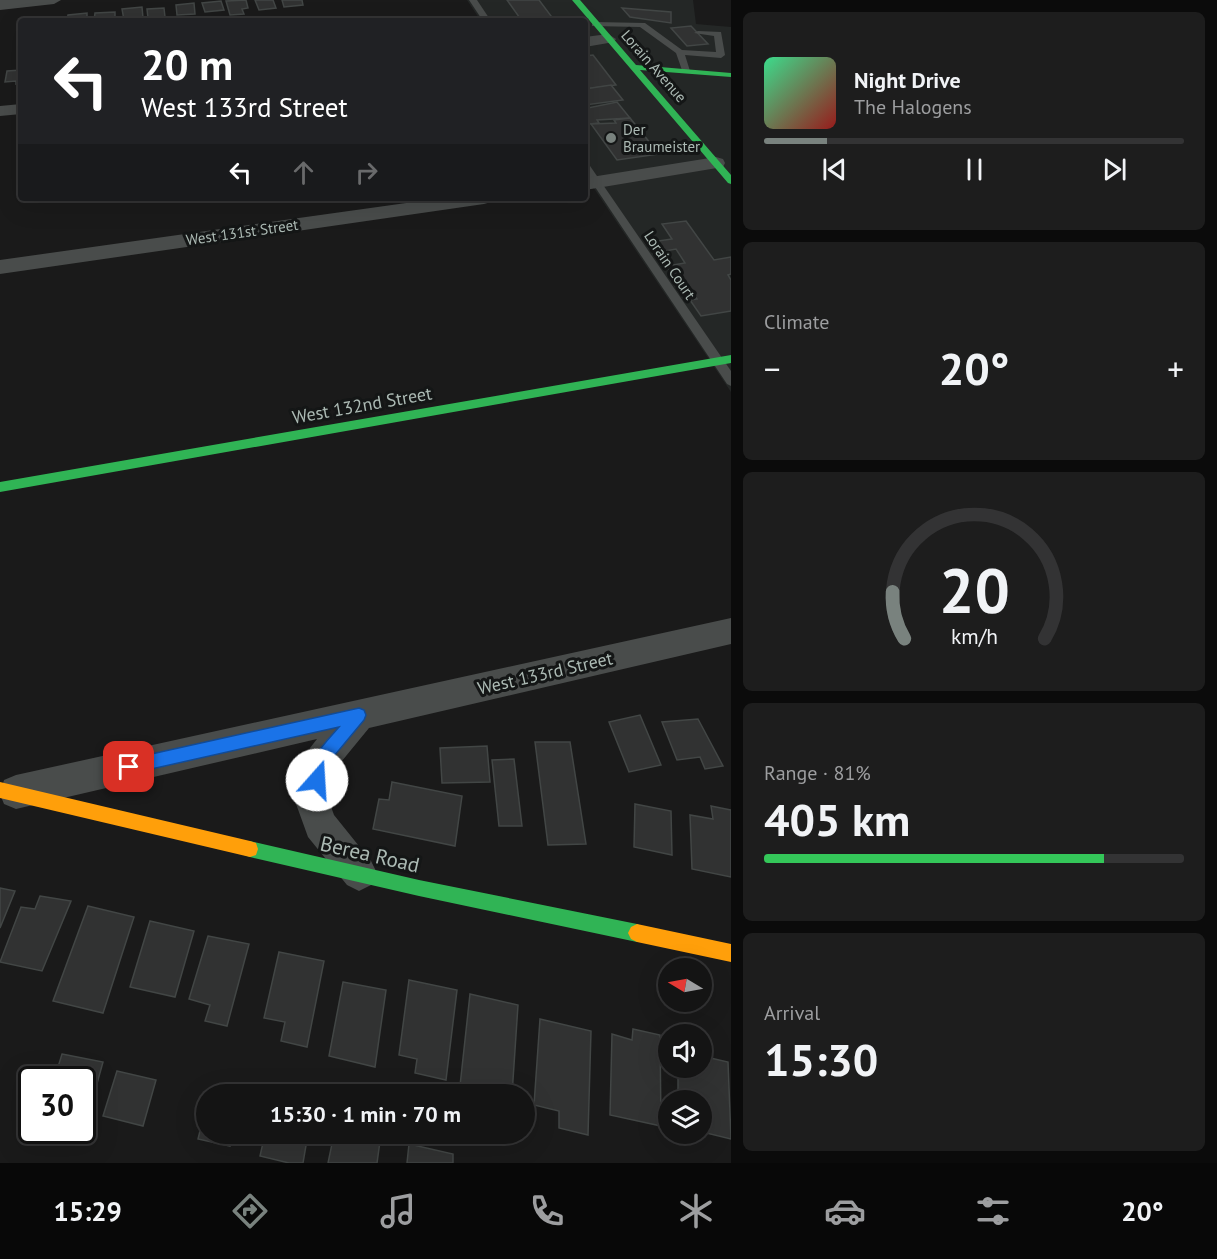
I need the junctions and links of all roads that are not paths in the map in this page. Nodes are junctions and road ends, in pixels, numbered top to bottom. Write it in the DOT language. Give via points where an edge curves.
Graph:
graph roads {
  1 [pos="54,0"];
  2 [pos="473,0"];
  3 [pos="576,0"];
  4 [pos="0,5"];
  5 [pos="485,18"];
  6 [pos="596,24"];
  7 [pos="698,33"];
  8 [pos="676,34"];
  9 [pos="656,35"];
  10 [pos="608,39"];
  11 [pos="588,42"];
  12 [pos="680,52"];
  13 [pos="633,67"];
  14 [pos="686,71"];
  15 [pos="731,75"];
  16 [pos="18,108"];
  17 [pos="0,111"];
  18 [pos="716,163"];
  19 [pos="731,181"];
  20 [pos="591,183"];
  21 [pos="463,201"];
  22 [pos="0,267"];
  23 [pos="724,360"];
  24 [pos="731,381"];
  25 [pos="0,487"];
  26 [pos="731,631"];
  27 [pos="359,715"];
  28 [pos="7,791"];
  29 [pos="359,873"];
  30 [pos="731,953"];
  1 -- 4 [label="street"];
  2 -- 5 [label="lane"];
  3 -- 6 [label="street, Lorain Avenue"];
  6 -- 9 [label="lane" via="642,25"];
  6 -- 10 [label="street, Lorain Avenue"];
  7 -- 12 [label="lane" via="718,34 722,55"];
  8 -- 9 [label="lane"];
  9 -- 12 [label="lane"];
  10 -- 11 [label="street"];
  10 -- 13 [label="street, Lorain Avenue"];
  12 -- 14 [label="lane"];
  13 -- 14 [label="street"];
  13 -- 18 [label="street, Lorain Avenue"];
  14 -- 15 [label="street"];
  16 -- 17 [label="street"];
  18 -- 19 [label="street, Lorain Avenue"];
  18 -- 20 [label="street"];
  20 -- 23 [label="lane, Lorain Court"];
  21 -- 22 [label="street, West 131st Street"];
  23 -- 24 [label="lane, Lorain Court"];
  23 -- 25 [label="street, West 132nd Street"];
  26 -- 27 [label="street, West 133rd Street"];
  27 -- 28 [label="street, West 133rd Street"];
  27 -- 29 [label="street" via="322,759 312,801 320,825"];
  28 -- 29 [label="street, Berea Road"];
  29 -- 30 [label="street, Berea Road"];
}
